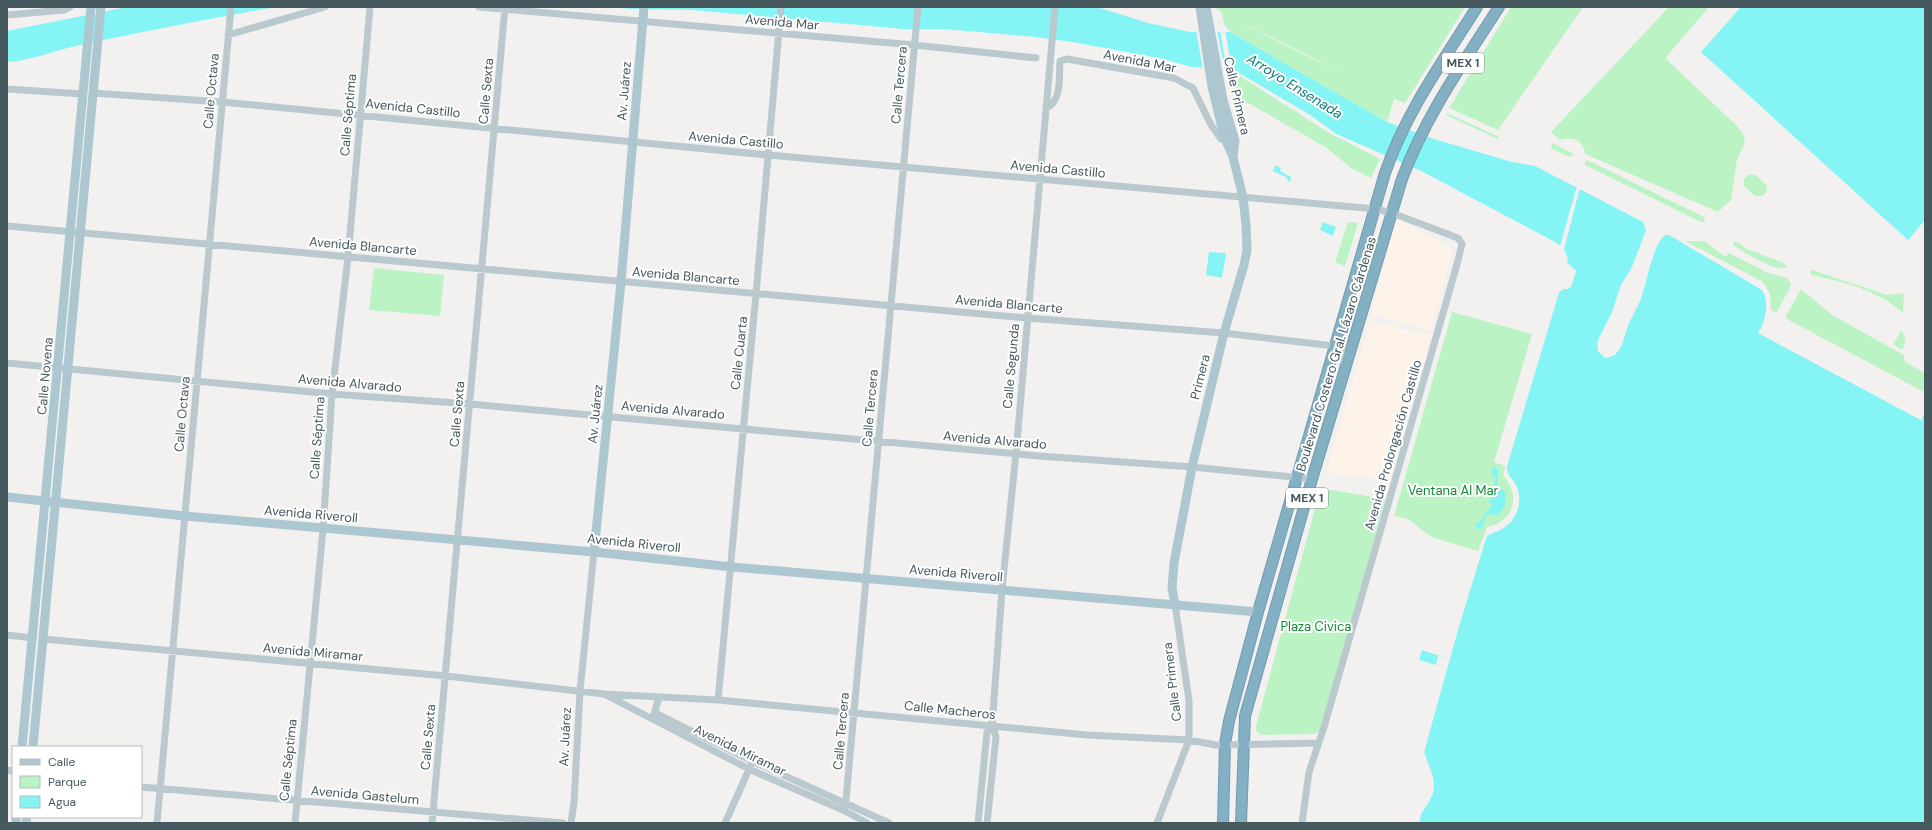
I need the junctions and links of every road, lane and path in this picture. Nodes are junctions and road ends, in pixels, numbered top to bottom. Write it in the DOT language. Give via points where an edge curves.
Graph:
graph roads {
  1 [pos="70,7"];
  2 [pos="91,7"];
  3 [pos="101,7"];
  4 [pos="231,7"];
  5 [pos="325,7"];
  6 [pos="370,7"];
  7 [pos="479,7"];
  8 [pos="644,7"];
  9 [pos="781,7"];
  10 [pos="918,7"];
  11 [pos="1055,7"];
  12 [pos="1477,7"];
  13 [pos="1499,7"];
  14 [pos="505,8"];
  15 [pos="1203,8"];
  16 [pos="7,15"];
  17 [pos="643,22"];
  18 [pos="778,34"];
  19 [pos="228,35"];
  20 [pos="915,42"];
  21 [pos="1036,58"];
  22 [pos="7,88"];
  23 [pos="94,93"];
  24 [pos="83,94"];
  25 [pos="222,102"];
  26 [pos="1046,108"];
  27 [pos="360,115"];
  28 [pos="494,128"];
  29 [pos="1231,141"];
  30 [pos="632,142"];
  31 [pos="768,155"];
  32 [pos="1233,157"];
  33 [pos="904,167"];
  34 [pos="1039,179"];
  35 [pos="1243,197"];
  36 [pos="1376,209"];
  37 [pos="1392,213"];
  38 [pos="7,226"];
  39 [pos="71,232"];
  40 [pos="81,233"];
  41 [pos="210,244"];
  42 [pos="348,257"];
  43 [pos="482,269"];
  44 [pos="621,282"];
  45 [pos="756,294"];
  46 [pos="891,306"];
  47 [pos="1027,318"];
  48 [pos="1224,334"];
  49 [pos="1334,346"];
  50 [pos="7,363"];
  51 [pos="64,368"];
  52 [pos="1346,370"];
  53 [pos="198,380"];
  54 [pos="332,394"];
  55 [pos="470,404"];
  56 [pos="607,416"];
  57 [pos="743,428"];
  58 [pos="879,441"];
  59 [pos="1016,453"];
  60 [pos="1192,467"];
  61 [pos="1297,478"];
  62 [pos="1312,479"];
  63 [pos="7,497"];
  64 [pos="46,501"];
  65 [pos="57,502"];
  66 [pos="185,516"];
  67 [pos="323,529"];
  68 [pos="457,540"];
  69 [pos="594,552"];
  70 [pos="732,567"];
  71 [pos="867,578"];
  72 [pos="1002,590"];
  73 [pos="1175,604"];
  74 [pos="1258,612"];
  75 [pos="7,635"];
  76 [pos="33,638"];
  77 [pos="43,639"];
  78 [pos="173,651"];
  79 [pos="310,664"];
  80 [pos="446,676"];
  81 [pos="580,691"];
  82 [pos="604,694"];
  83 [pos="659,697"];
  84 [pos="718,700"];
  85 [pos="855,713"];
  86 [pos="654,717"];
  87 [pos="992,726"];
  88 [pos="1190,740"];
  89 [pos="1318,743"];
  90 [pos="1225,744"];
  91 [pos="1244,745"];
  92 [pos="22,746"];
  93 [pos="33,746"];
  94 [pos="752,761"];
  95 [pos="749,769"];
  96 [pos="142,787"];
  97 [pos="160,789"];
  98 [pos="296,801"];
  99 [pos="846,803"];
  100 [pos="845,811"];
  101 [pos="433,812"];
  102 [pos="872,820"];
  103 [pos="157,823"];
  104 [pos="295,823"];
  105 [pos="432,823"];
  106 [pos="563,823"];
  107 [pos="571,823"];
  108 [pos="725,823"];
  109 [pos="867,823"];
  110 [pos="889,823"];
  111 [pos="978,823"];
  112 [pos="987,823"];
  113 [pos="1158,823"];
  114 [pos="1223,823"];
  115 [pos="1241,823"];
  116 [pos="1302,823"];
  1 -- 16 [label="street" via="64,10"];
  2 -- 24 [label="main road, Calle Novena"];
  3 -- 23 [label="main road, Calle Novena"];
  4 -- 19 [label="street, Calle Octava"];
  5 -- 19 [label="street"];
  6 -- 27 [label="street, Calle Séptima"];
  7 -- 14 [label="street, Avenida Mar"];
  8 -- 17 [label="main road, Av. Juárez"];
  9 -- 18 [label="street, Calle Cuarta"];
  10 -- 20 [label="street, Calle Tercera"];
  11 -- 26 [label="street, Calle Segunda"];
  12 -- 36 [label="highway, Boulevard Costero Gral. Lázaro Cárdenas / MEX 1" via="1411,112 1393,150"];
  13 -- 37 [label="highway, Boulevard Costero Gral. Lázaro Cárdenas / MEX 1" via="1428,120 1402,179"];
  14 -- 17 [label="street, Avenida Mar"];
  14 -- 28 [label="street, Calle Sexta"];
  15 -- 29 [label="main road, Calle Primera" via="1216,86"];
  17 -- 18 [label="street, Avenida Mar"];
  17 -- 30 [label="main road, Av. Juárez"];
  18 -- 20 [label="street, Avenida Mar"];
  18 -- 31 [label="street, Calle Cuarta"];
  19 -- 25 [label="street, Calle Octava"];
  20 -- 21 [label="street, Avenida Mar"];
  20 -- 33 [label="street, Calle Tercera"];
  22 -- 24 [label="street"];
  23 -- 25 [label="street, Avenida Castillo"];
  23 -- 40 [label="main road, Calle Novena"];
  24 -- 39 [label="main road, Calle Novena"];
  25 -- 27 [label="street, Avenida Castillo"];
  25 -- 41 [label="street, Calle Octava"];
  26 -- 29 [label="street, Avenida Mar" via="1051,106 1058,94 1060,62 1067,59 1174,78 1193,88 1211,126 1221,140"];
  26 -- 34 [label="street, Calle Segunda"];
  27 -- 28 [label="street, Avenida Castillo"];
  27 -- 42 [label="street, Calle Séptima"];
  28 -- 30 [label="street, Avenida Castillo"];
  28 -- 43 [label="street, Calle Sexta"];
  29 -- 32 [label="main road, Calle Primera"];
  30 -- 31 [label="street, Avenida Castillo"];
  30 -- 44 [label="main road, Av. Juárez"];
  31 -- 33 [label="street, Avenida Castillo"];
  31 -- 45 [label="street, Calle Cuarta"];
  32 -- 35 [label="main road, Primera"];
  33 -- 34 [label="street, Avenida Castillo"];
  33 -- 46 [label="street, Calle Tercera"];
  34 -- 35 [label="street, Avenida Castillo"];
  34 -- 47 [label="street, Calle Segunda"];
  35 -- 36 [label="street, Avenida Castillo"];
  35 -- 48 [label="main road, Primera" via="1247,250"];
  36 -- 37 [label="street, Avenida Prolongación Castillo"];
  36 -- 49 [label="highway, Boulevard Costero Gral. Lázaro Cárdenas / MEX 1"];
  37 -- 52 [label="highway, Boulevard Costero Gral. Lázaro Cárdenas / MEX 1"];
  37 -- 89 [label="street, Avenida Prolongación Castillo" via="1458,238 1462,244"];
  38 -- 39 [label="street, Avenida Blancarte"];
  39 -- 40 [label="street, Avenida Blancarte"];
  39 -- 51 [label="main road, Calle Novena"];
  40 -- 41 [label="street, Avenida Blancarte"];
  40 -- 51 [label="main road, Calle Novena"];
  41 -- 42 [label="street, Avenida Blancarte"];
  41 -- 53 [label="street, Calle Octava"];
  42 -- 43 [label="street, Avenida Blancarte"];
  42 -- 54 [label="street, Calle Séptima"];
  43 -- 44 [label="street, Avenida Blancarte"];
  43 -- 55 [label="street, Calle Sexta"];
  44 -- 45 [label="street, Avenida Blancarte"];
  44 -- 56 [label="main road, Av. Juárez"];
  45 -- 46 [label="street, Avenida Blancarte"];
  45 -- 57 [label="street, Calle Cuarta"];
  46 -- 47 [label="street, Avenida Blancarte"];
  46 -- 58 [label="street, Calle Tercera"];
  47 -- 48 [label="street, Avenida Blancarte"];
  47 -- 59 [label="street, Calle Segunda"];
  48 -- 49 [label="street, Avenida Blancarte"];
  48 -- 60 [label="main road, Primera"];
  49 -- 52 [label="street" via="1342,350"];
  49 -- 61 [label="highway, Boulevard Costero Gral. Lázaro Cárdenas / MEX 1"];
  50 -- 51 [label="street, Avenida Alvarado"];
  51 -- 53 [label="street, Avenida Alvarado"];
  51 -- 64 [label="main road, Calle Novena"];
  51 -- 65 [label="main road, Calle Novena"];
  52 -- 62 [label="highway, Boulevard Costero Gral. Lázaro Cárdenas / MEX 1"];
  53 -- 54 [label="street, Avenida Alvarado"];
  53 -- 66 [label="street, Calle Octava"];
  54 -- 55 [label="street, Avenida Alvarado"];
  54 -- 67 [label="street, Calle Séptima"];
  55 -- 56 [label="street, Avenida Alvarado"];
  55 -- 68 [label="street, Calle Sexta"];
  56 -- 57 [label="street, Avenida Alvarado"];
  56 -- 69 [label="main road, Av. Juárez"];
  57 -- 58 [label="street, Avenida Alvarado"];
  57 -- 70 [label="street, Calle Cuarta"];
  58 -- 59 [label="street, Avenida Alvarado"];
  58 -- 71 [label="street, Calle Tercera"];
  59 -- 60 [label="street, Avenida Alvarado"];
  59 -- 72 [label="street, Calle Segunda"];
  60 -- 61 [label="street, Avenida Alvarado"];
  60 -- 73 [label="main road, Primera" via="1174,564 1172,588"];
  61 -- 62 [label="street, Avenida Alvarado"];
  61 -- 74 [label="highway, Boulevard Costero Gral. Lázaro Cárdenas / MEX 1"];
  62 -- 91 [label="highway, Boulevard Costero Gral. Lázaro Cárdenas / MEX 1" via="1245,716"];
  63 -- 64 [label="main road, Avenida Riveroll"];
  64 -- 65 [label="main road, Avenida Riveroll"];
  64 -- 76 [label="main road, Calle Novena"];
  65 -- 66 [label="main road, Avenida Riveroll"];
  65 -- 77 [label="main road, Calle Novena"];
  66 -- 67 [label="main road, Avenida Riveroll"];
  66 -- 78 [label="street, Calle Octava"];
  67 -- 68 [label="main road, Avenida Riveroll"];
  67 -- 79 [label="street, Calle Séptima"];
  68 -- 69 [label="main road, Avenida Riveroll"];
  68 -- 80 [label="street, Calle Sexta"];
  69 -- 70 [label="main road, Avenida Riveroll"];
  69 -- 81 [label="street, Av. Juárez"];
  70 -- 71 [label="main road, Avenida Riveroll"];
  70 -- 84 [label="street, Calle Cuarta"];
  71 -- 72 [label="main road, Avenida Riveroll"];
  71 -- 85 [label="street, Calle Tercera"];
  72 -- 73 [label="main road, Avenida Riveroll"];
  72 -- 87 [label="street, Calle Segunda"];
  73 -- 74 [label="main road, Avenida Riveroll"];
  73 -- 88 [label="street, Calle Primera" via="1189,701"];
  74 -- 90 [label="highway, Boulevard Costero Gral. Lázaro Cárdenas / MEX 1"];
  75 -- 76 [label="street"];
  76 -- 92 [label="main road, Calle Novena"];
  77 -- 78 [label="street, Avenida Miramar"];
  77 -- 93 [label="main road, Calle Novena"];
  78 -- 79 [label="street, Avenida Miramar"];
  78 -- 97 [label="street, Calle Octava"];
  79 -- 80 [label="street, Avenida Miramar"];
  79 -- 98 [label="street, Calle Séptima"];
  80 -- 81 [label="street, Avenida Miramar"];
  80 -- 101 [label="street, Calle Sexta"];
  81 -- 82 [label="street, Calle Macheros"];
  81 -- 107 [label="street, Av. Juárez"];
  82 -- 83 [label="street, Calle Macheros"];
  82 -- 86 [label="street, Avenida Miramar"];
  83 -- 84 [label="street, Calle Macheros"];
  83 -- 86 [label="street"];
  84 -- 85 [label="street, Calle Macheros"];
  85 -- 87 [label="street, Calle Macheros"];
  85 -- 99 [label="street, Calle Tercera"];
  86 -- 94 [label="street, Avenida Miramar"];
  86 -- 95 [label="street, Avenida Miramar"];
  87 -- 88 [label="street, Calle Macheros" via="1087,735"];
  87 -- 111 [label="street" via="987,732"];
  87 -- 112 [label="street" via="996,733"];
  88 -- 90 [label="street, Calle Macheros"];
  88 -- 113 [label="street, Calle Primera"];
  89 -- 91 [label="street, Calle Macheros"];
  89 -- 116 [label="street, Avenida Prolongación Castillo" via="1308,778"];
  90 -- 91 [label="street, Calle Macheros"];
  90 -- 114 [label="highway, Boulevard Costero Gral. Lázaro Cárdenas / MEX 1"];
  91 -- 115 [label="highway, Boulevard Costero Gral. Lázaro Cárdenas / MEX 1"];
  94 -- 95 [label="street"];
  94 -- 99 [label="street, Avenida Miramar"];
  95 -- 100 [label="street, Avenida Miramar"];
  95 -- 108 [label="street"];
  96 -- 97 [label="street, Avenida Gastelum"];
  97 -- 98 [label="street, Avenida Gastelum"];
  97 -- 103 [label="street, Calle Octava"];
  98 -- 101 [label="street, Avenida Gastelum"];
  98 -- 104 [label="street, Calle Séptima"];
  99 -- 100 [label="street, Calle Tercera"];
  99 -- 102 [label="street, Avenida Miramar"];
  100 -- 109 [label="street, Avenida Miramar"];
  101 -- 105 [label="street, Calle Sexta"];
  101 -- 106 [label="street, Avenida Gastelum"];
  102 -- 110 [label="street, Avenida Miramar"];
}
